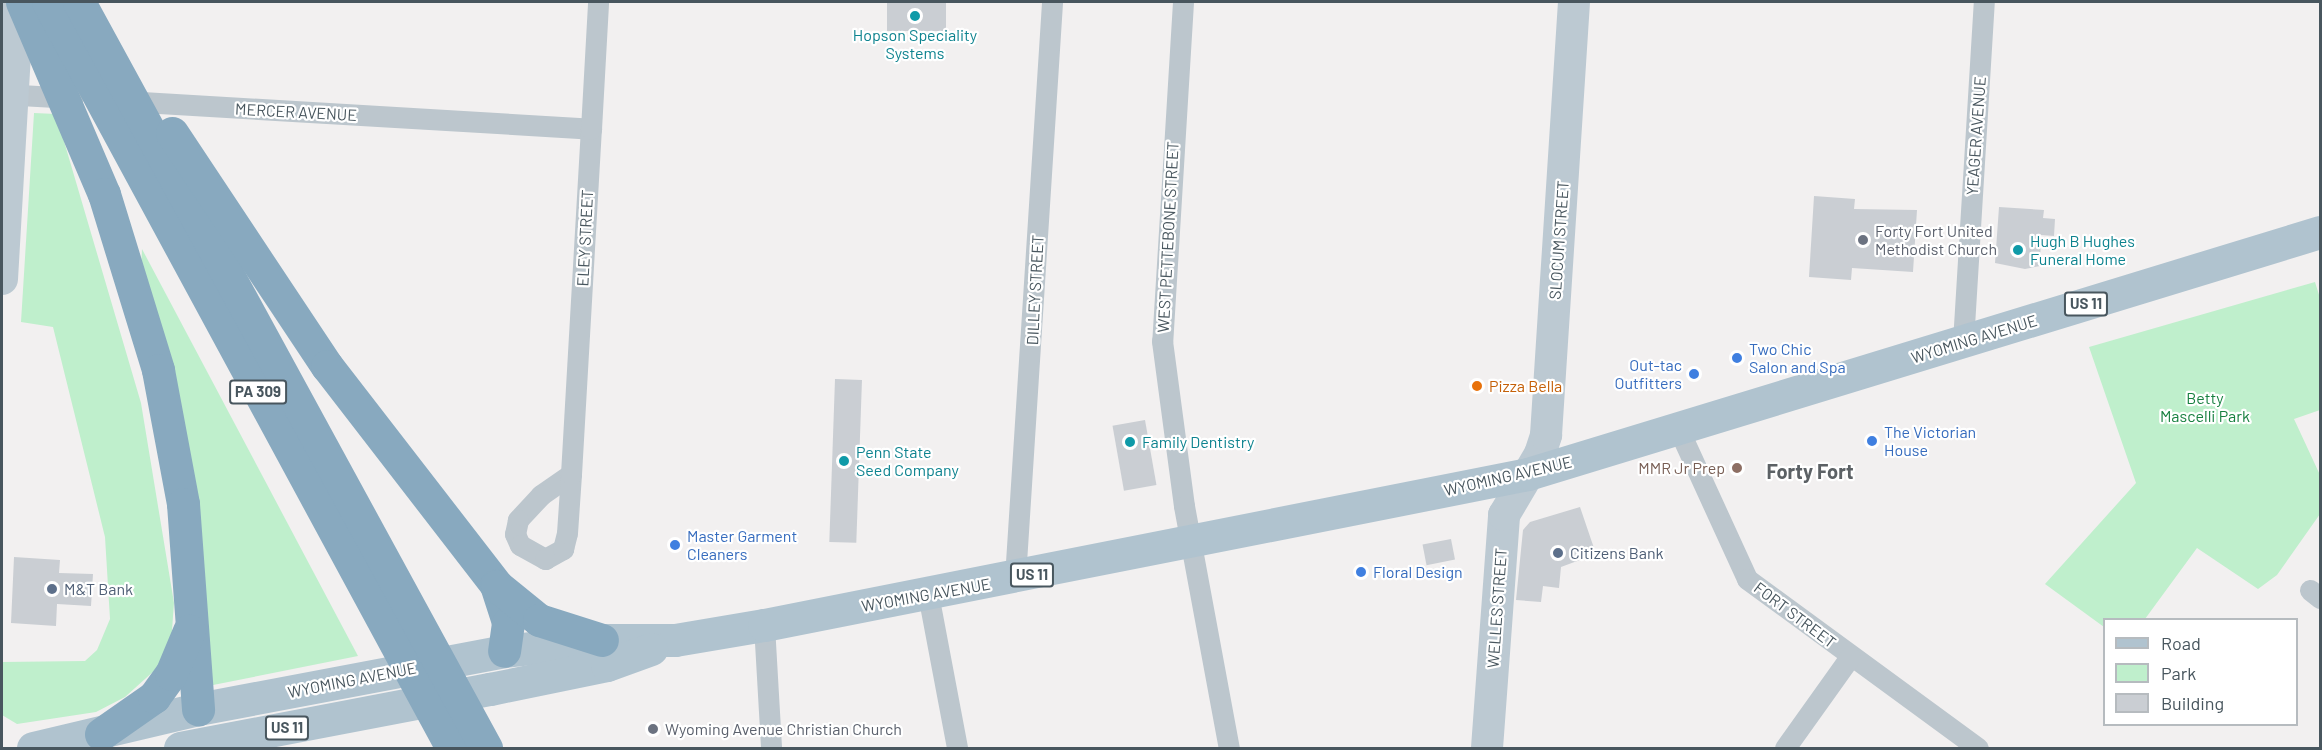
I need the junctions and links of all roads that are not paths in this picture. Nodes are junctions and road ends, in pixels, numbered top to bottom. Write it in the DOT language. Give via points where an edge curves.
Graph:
graph roads {
  1 [pos="20,2"];
  2 [pos="48,2"];
  3 [pos="79,2"];
  4 [pos="93,2"];
  5 [pos="598,2"];
  6 [pos="1052,2"];
  7 [pos="1183,2"];
  8 [pos="1574,2"];
  9 [pos="1984,2"];
  10 [pos="7,94"];
  11 [pos="591,129"];
  12 [pos="163,188"];
  13 [pos="2320,232"];
  14 [pos="2,279"];
  15 [pos="1963,342"];
  16 [pos="1678,428"];
  17 [pos="571,474"];
  18 [pos="1527,474"];
  19 [pos="1190,543"];
  20 [pos="1015,578"];
  21 [pos="496,585"];
  22 [pos="384,590"];
  23 [pos="928,594"];
  24 [pos="192,620"];
  25 [pos="764,625"];
  26 [pos="602,640"];
  27 [pos="675,640"];
  28 [pos="504,651"];
  29 [pos="1850,657"];
  30 [pos="490,689"];
  31 [pos="198,709"];
  32 [pos="101,734"];
  33 [pos="199,747"];
  34 [pos="33,748"];
  35 [pos="452,748"];
  36 [pos="486,748"];
  37 [pos="771,748"];
  38 [pos="957,748"];
  39 [pos="1229,748"];
  40 [pos="1487,748"];
  41 [pos="1785,748"];
  42 [pos="1978,748"];
  1 -- 10 [label="street"];
  1 -- 24 [label="highway" via="86,145 139,305 168,416 183,504"];
  2 -- 12 [label="highway, PA 309"];
  3 -- 12 [label="highway, PA 309"];
  4 -- 21 [label="highway" via="184,152 327,366"];
  5 -- 11 [label="street, ELEY STREET"];
  6 -- 20 [label="street, DILLEY STREET"];
  7 -- 19 [label="street, WEST PETTEBONE STREET" via="1162,331"];
  8 -- 18 [label="street, SLOCUM STREET" via="1546,435"];
  9 -- 15 [label="street, YEAGER AVENUE"];
  10 -- 11 [label="street, MERCER AVENUE"];
  10 -- 14 [label="street"];
  11 -- 17 [label="street, ELEY STREET"];
  12 -- 22 [label="highway, PA 309"];
  13 -- 15 [label="main road, WYOMING AVENUE / US 11"];
  15 -- 16 [label="main road, WYOMING AVENUE / US 11"];
  16 -- 18 [label="main road, WYOMING AVENUE / US 11"];
  16 -- 29 [label="street, FORT STREET" via="1747,579"];
  18 -- 19 [label="main road, WYOMING AVENUE / US 11"];
  18 -- 40 [label="street, WELLES STREET" via="1509,503 1502,526"];
  19 -- 20 [label="main road, WYOMING AVENUE / US 11"];
  19 -- 39 [label="street, WEST PETTEBONE STREET"];
  20 -- 23 [label="main road, WYOMING AVENUE / US 11"];
  21 -- 26 [label="highway" via="540,620"];
  21 -- 28 [label="highway" via="508,623"];
  22 -- 35 [label="highway, PA 309"];
  22 -- 36 [label="highway, PA 309"];
  23 -- 25 [label="main road, WYOMING AVENUE / US 11"];
  23 -- 38 [label="street"];
  24 -- 31 [label="highway"];
  24 -- 32 [label="highway" via="179,659 162,687 144,706"];
  25 -- 27 [label="main road, WYOMING AVENUE / US 11"];
  25 -- 37 [label="street"];
  26 -- 27 [label="main road, WYOMING AVENUE / US 11"];
  26 -- 28 [label="main road, WYOMING AVENUE / US 11"];
  27 -- 30 [label="main road, WYOMING AVENUE / US 11" via="607,665"];
  28 -- 30 [label="main road"];
  28 -- 31 [label="main road, WYOMING AVENUE / US 11"];
  29 -- 41 [label="street"];
  29 -- 42 [label="street, FORT STREET"];
  30 -- 33 [label="main road, WYOMING AVENUE / US 11"];
  31 -- 32 [label="main road, WYOMING AVENUE / US 11"];
  31 -- 33 [label="main road"];
  32 -- 34 [label="main road, WYOMING AVENUE / US 11"];
}
